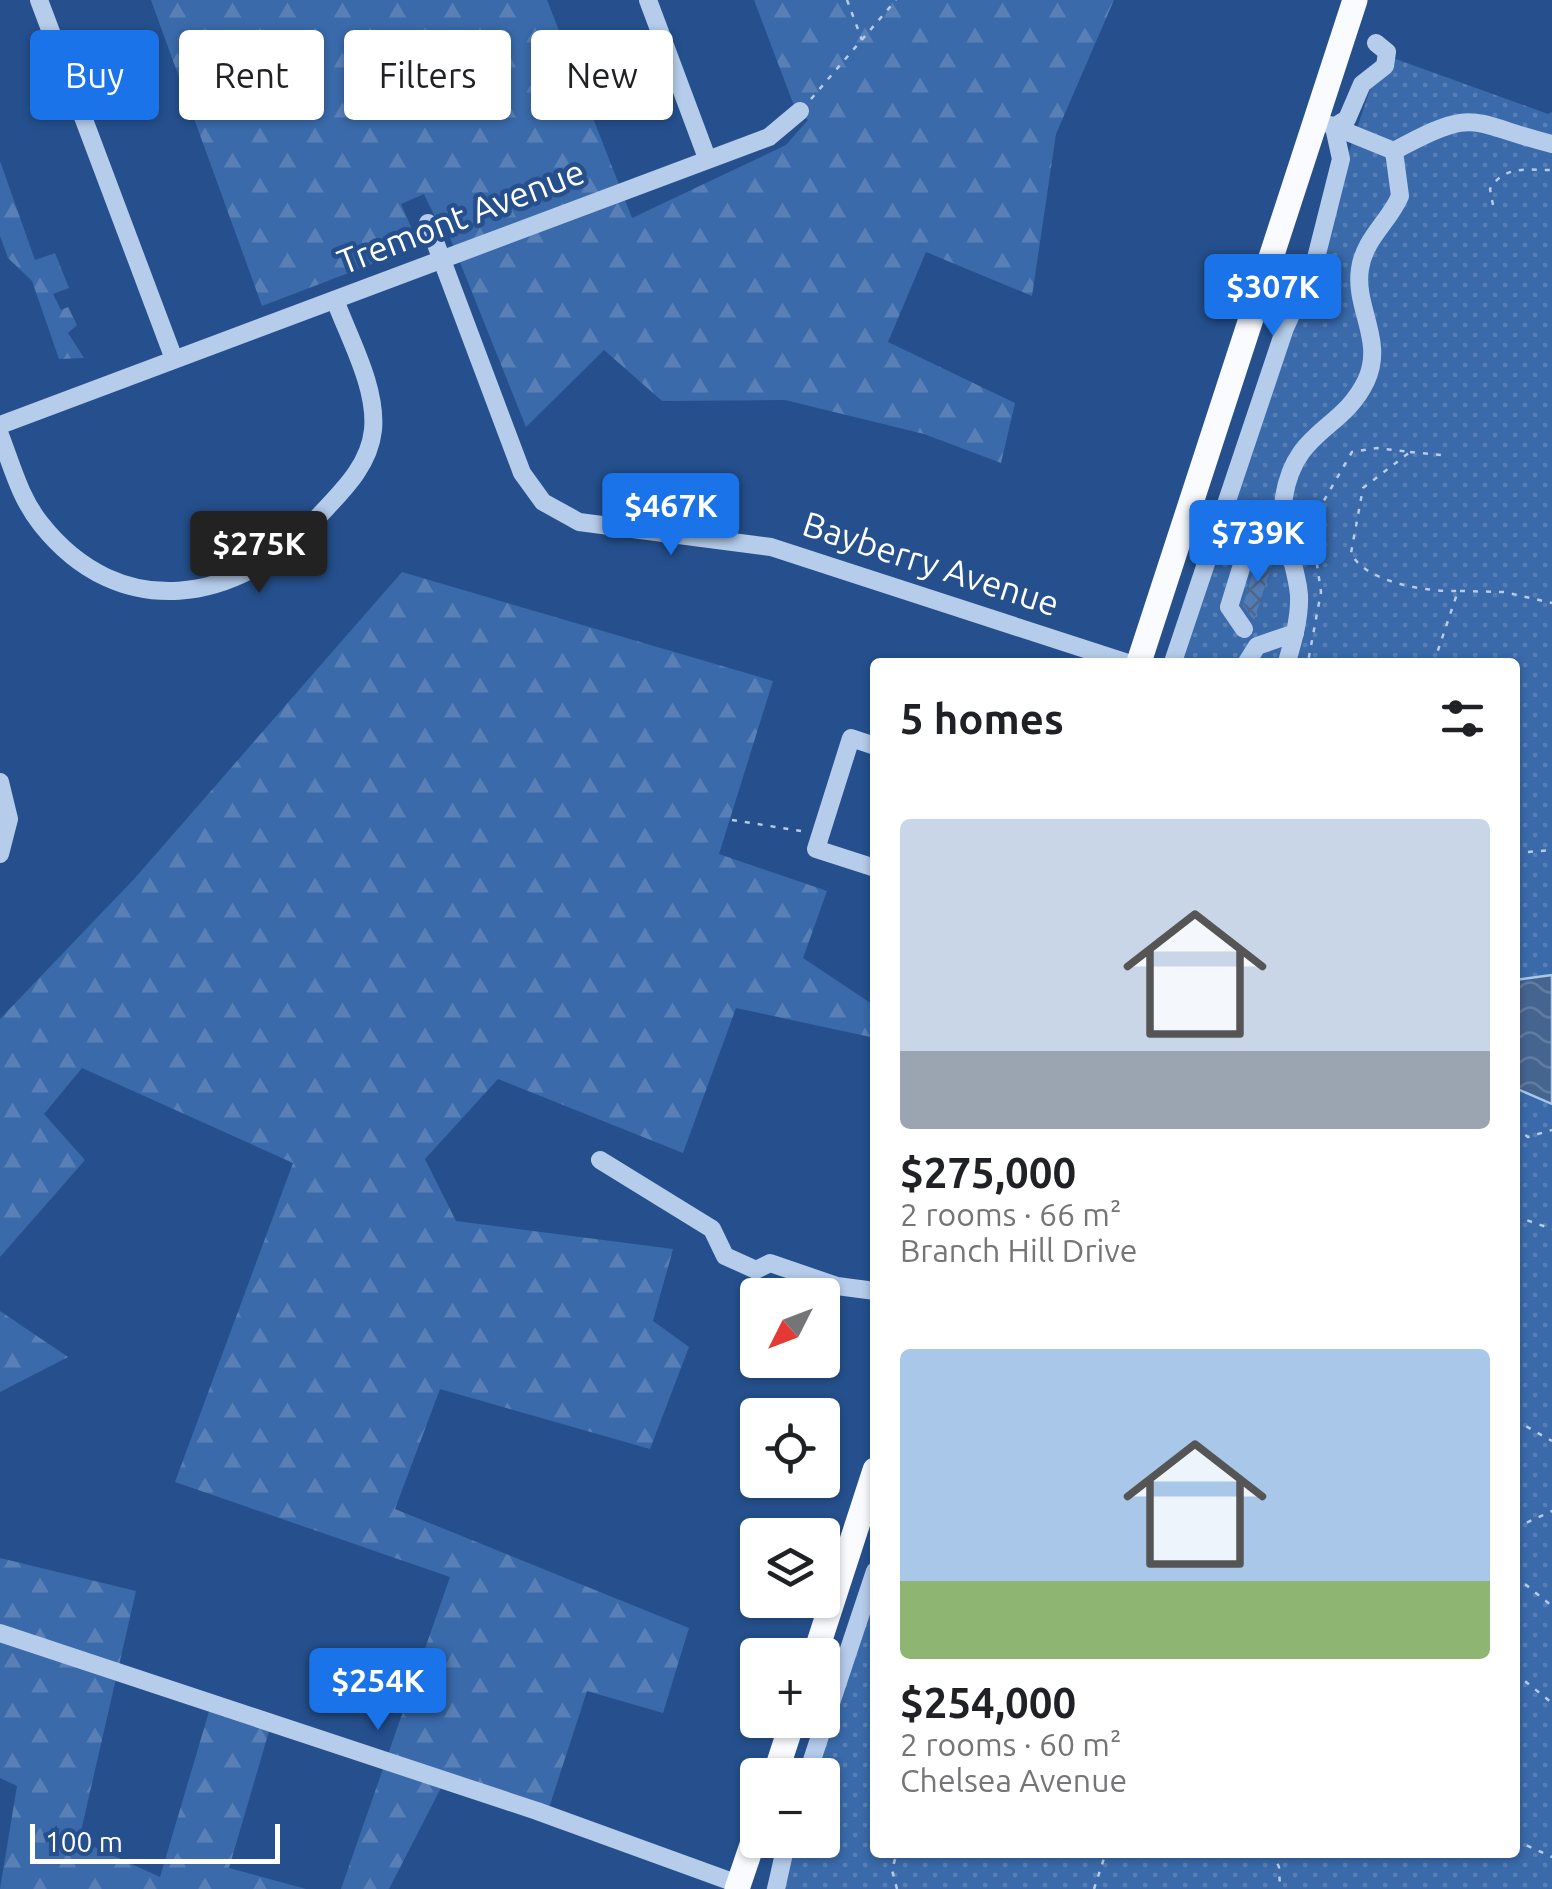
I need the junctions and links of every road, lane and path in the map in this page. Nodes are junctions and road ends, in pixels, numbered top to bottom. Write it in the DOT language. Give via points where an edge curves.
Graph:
graph roads {
  1 [pos="39,0"];
  2 [pos="648,0"];
  3 [pos="847,0"];
  4 [pos="896,0"];
  5 [pos="1355,0"];
  6 [pos="862,40"];
  7 [pos="1376,43"];
  8 [pos="800,111"];
  9 [pos="1325,123"];
  10 [pos="1552,144"];
  11 [pos="1394,151"];
  12 [pos="707,158"];
  13 [pos="1552,170"];
  14 [pos="1493,205"];
  15 [pos="428,224"];
  16 [pos="441,260"];
  17 [pos="335,300"];
  18 [pos="174,359"];
  19 [pos="0,425"];
  20 [pos="0,435"];
  21 [pos="1410,452"];
  22 [pos="1442,455"];
  23 [pos="1311,523"];
  24 [pos="1288,544"];
  25 [pos="1316,562"];
  26 [pos="1458,591"];
  27 [pos="1552,603"];
  28 [pos="1295,633"];
  29 [pos="1252,654"];
  30 [pos="1113,658"];
  31 [pos="1141,658"];
  32 [pos="1174,658"];
  33 [pos="1288,658"];
  34 [pos="1435,658"];
  35 [pos="870,744"];
  36 [pos="0,782"];
  37 [pos="732,820"];
  38 [pos="812,834"];
  39 [pos="1552,850"];
  40 [pos="1520,853"];
  41 [pos="0,854"];
  42 [pos="870,866"];
  43 [pos="1552,1130"];
  44 [pos="1520,1131"];
  45 [pos="600,1160"];
  46 [pos="1520,1218"];
  47 [pos="1552,1229"];
  48 [pos="870,1290"];
  49 [pos="1520,1423"];
  50 [pos="1552,1441"];
  51 [pos="870,1485"];
  52 [pos="1552,1511"];
  53 [pos="1520,1526"];
  54 [pos="1520,1580"];
  55 [pos="870,1585"];
  56 [pos="1552,1606"];
  57 [pos="0,1633"];
  58 [pos="821,1638"];
  59 [pos="1520,1677"];
  60 [pos="1552,1703"];
  61 [pos="813,1758"];
  62 [pos="1520,1842"];
  63 [pos="1552,1857"];
  64 [pos="747,1858"];
  65 [pos="783,1858"];
  66 [pos="896,1858"];
  67 [pos="1104,1858"];
  68 [pos="1275,1858"];
  69 [pos="738,1886"];
  70 [pos="776,1889"];
  71 [pos="897,1889"];
  72 [pos="1094,1889"];
  73 [pos="1280,1889"];
  1 -- 18 [label="street"];
  2 -- 12 [label="street"];
  3 -- 6 [label="path"];
  4 -- 6 [label="path"];
  5 -- 9 [label="main road"];
  6 -- 8 [label="path"];
  7 -- 9 [label="street" via="1386,52 1385,66 1362,84 1347,119"];
  8 -- 12 [label="street, Tremont Avenue" via="778,133"];
  9 -- 11 [label="street"];
  9 -- 31 [label="main road"];
  9 -- 32 [label="street" via="1341,160 1314,262 1284,328"];
  10 -- 11 [label="street" via="1459,120"];
  11 -- 24 [label="street" via="1400,196 1360,268 1373,338 1370,372 1353,402 1312,436 1292,466 1283,508"];
  12 -- 16 [label="street, Tremont Avenue"];
  13 -- 14 [label="path" via="1500,176 1490,189"];
  15 -- 16 [label="street, Bayberry Avenue"];
  16 -- 17 [label="street, Tremont Avenue"];
  16 -- 30 [label="street, Bayberry Avenue" via="522,473 558,513 592,526 771,546"];
  17 -- 18 [label="street, Tremont Avenue"];
  17 -- 20 [label="street" via="373,406 368,452 303,534 242,577 162,590 125,583 84,564 28,506"];
  18 -- 19 [label="street, Tremont Avenue"];
  21 -- 22 [label="path"];
  21 -- 23 [label="path" via="1352,452"];
  21 -- 26 [label="path" via="1364,488 1352,557 1366,570 1416,590"];
  23 -- 24 [label="path"];
  23 -- 25 [label="path"];
  24 -- 28 [label="street" via="1298,594"];
  24 -- 29 [label="street" via="1246,552 1229,607 1242,622"];
  26 -- 27 [label="path"];
  26 -- 34 [label="path"];
  28 -- 29 [label="street"];
  28 -- 33 [label="street"];
  35 -- 42 [label="street" via="851,738 816,849"];
  36 -- 41 [label="street" via="10,819"];
  37 -- 38 [label="path"];
  39 -- 40 [label="path"];
  43 -- 44 [label="path" via="1528,1137"];
  45 -- 48 [label="street" via="712,1230 725,1256 756,1270 770,1264"];
  46 -- 47 [label="path"];
  49 -- 50 [label="path"];
  51 -- 58 [label="main road"];
  52 -- 53 [label="path"];
  54 -- 56 [label="path"];
  55 -- 61 [label="street"];
  57 -- 69 [label="street" via="537,1811"];
  59 -- 60 [label="path"];
  62 -- 63 [label="path"];
  64 -- 69 [label="main road"];
  65 -- 70 [label="street"];
  66 -- 71 [label="path"];
  67 -- 72 [label="path"];
  68 -- 73 [label="path"];
}
